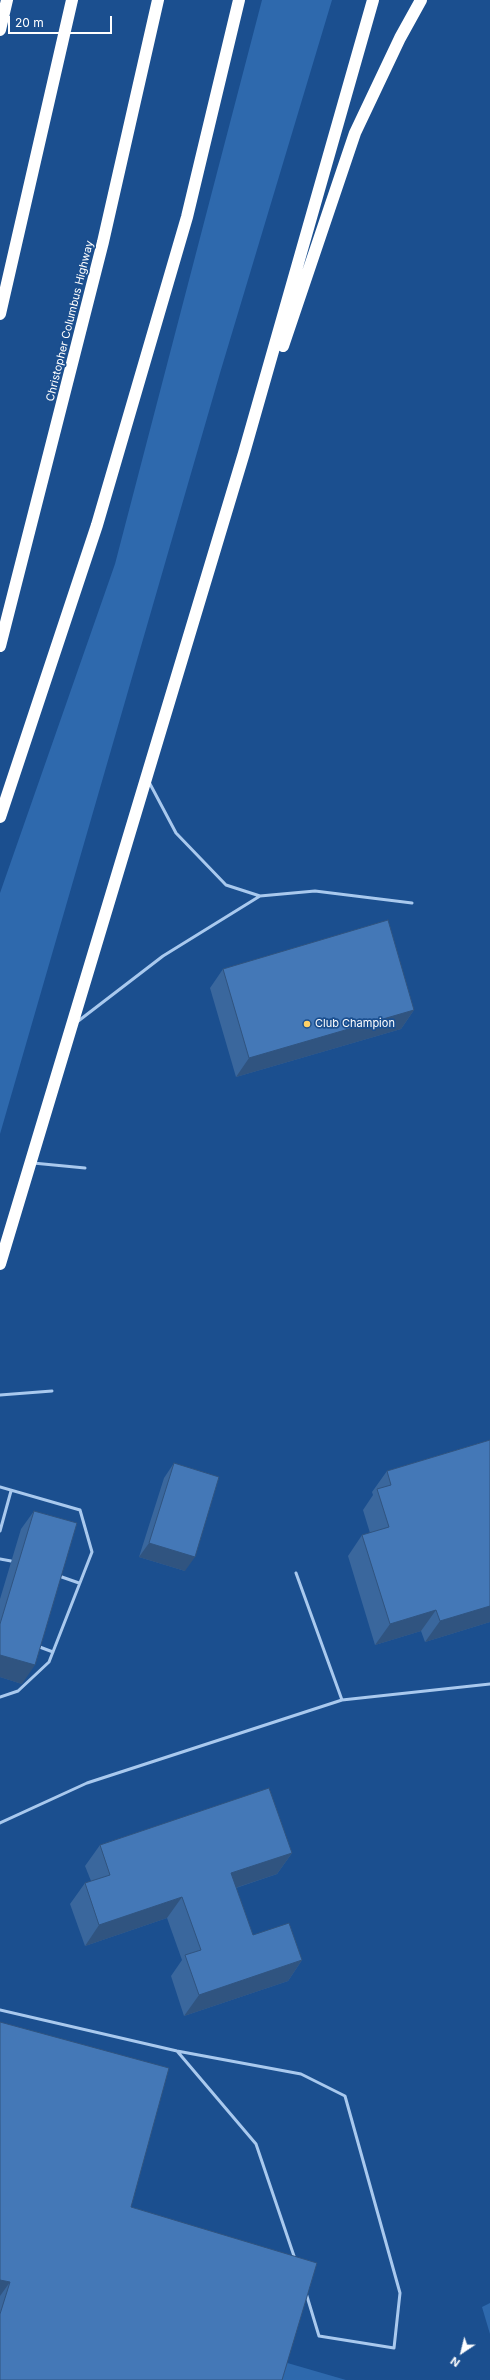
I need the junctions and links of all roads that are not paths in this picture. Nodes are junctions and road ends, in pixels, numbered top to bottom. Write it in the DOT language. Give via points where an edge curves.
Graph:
graph roads {
  1 [pos="7,0"];
  2 [pos="72,0"];
  3 [pos="158,0"];
  4 [pos="239,0"];
  5 [pos="373,0"];
  6 [pos="421,0"];
  7 [pos="0,30"];
  8 [pos="0,314"];
  9 [pos="244,453"];
  10 [pos="0,646"];
  11 [pos="147,777"];
  12 [pos="0,817"];
  13 [pos="260,896"];
  14 [pos="412,903"];
  15 [pos="72,1027"];
  16 [pos="30,1163"];
  17 [pos="85,1168"];
  18 [pos="0,1264"];
  19 [pos="52,1391"];
  20 [pos="0,1395"];
  21 [pos="0,1487"];
  22 [pos="11,1491"];
  23 [pos="0,1531"];
  24 [pos="0,1559"];
  25 [pos="11,1561"];
  26 [pos="296,1573"];
  27 [pos="54,1574"];
  28 [pos="80,1583"];
  29 [pos="34,1645"];
  30 [pos="53,1652"];
  31 [pos="490,1684"];
  32 [pos="0,1697"];
  33 [pos="342,1700"];
  34 [pos="0,1823"];
  35 [pos="0,2010"];
  36 [pos="177,2051"];
  37 [pos="297,2265"];
  38 [pos="304,2286"];
  1 -- 7 [label="highway"];
  2 -- 8 [label="highway"];
  3 -- 10 [label="highway, Christopher Columbus Highway" via="100,257"];
  4 -- 12 [label="highway" via="186,217 106,495"];
  5 -- 9 [label="highway"];
  6 -- 9 [label="highway" via="355,133"];
  9 -- 11 [label="highway"];
  11 -- 13 [label="lane" via="176,833 226,885"];
  11 -- 15 [label="highway"];
  13 -- 14 [label="lane" via="315,891"];
  13 -- 15 [label="lane" via="163,956"];
  15 -- 16 [label="highway"];
  16 -- 17 [label="lane"];
  16 -- 18 [label="highway"];
  19 -- 20 [label="lane"];
  21 -- 22 [label="lane"];
  22 -- 23 [label="lane"];
  22 -- 28 [label="lane" via="80,1510 92,1552"];
  24 -- 25 [label="lane"];
  26 -- 33 [label="lane"];
  27 -- 28 [label="lane"];
  28 -- 30 [label="lane"];
  29 -- 30 [label="lane"];
  30 -- 32 [label="lane" via="49,1662 18,1691"];
  31 -- 33 [label="lane"];
  33 -- 34 [label="lane" via="87,1784"];
  35 -- 36 [label="lane"];
  36 -- 37 [label="lane" via="256,2144"];
  36 -- 38 [label="lane" via="301,2074 345,2096 400,2293 394,2348 319,2336"];
}
